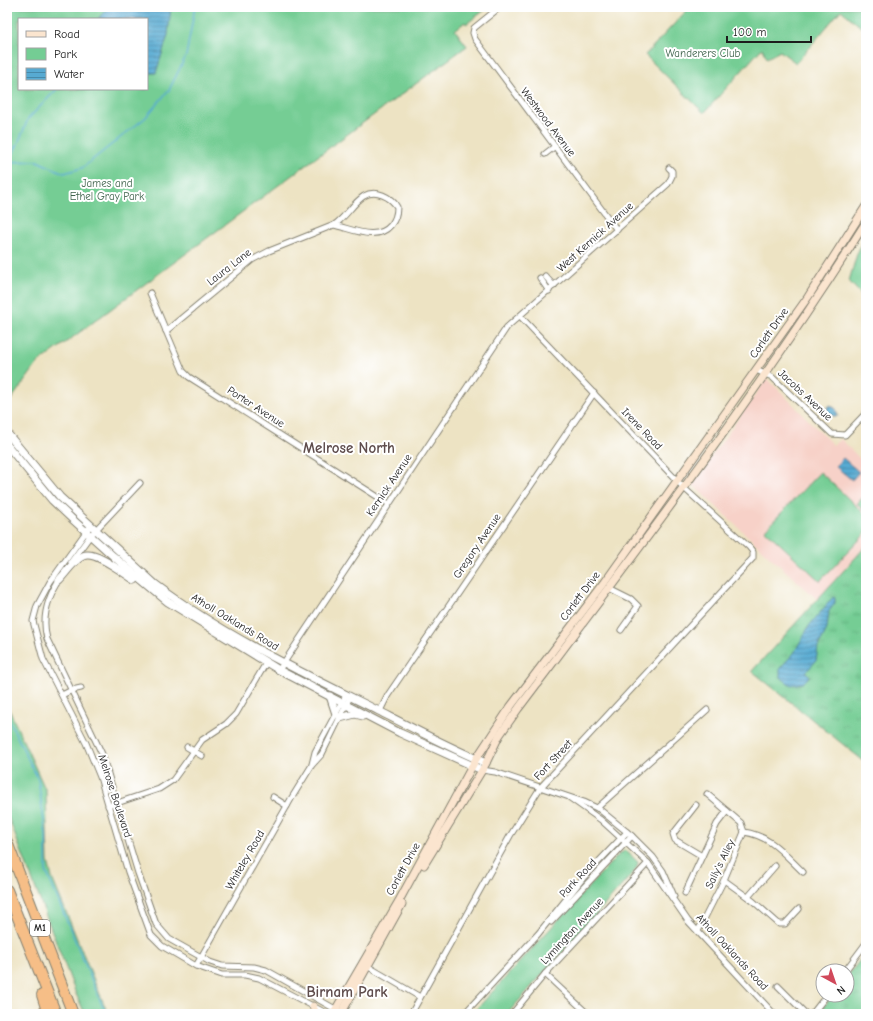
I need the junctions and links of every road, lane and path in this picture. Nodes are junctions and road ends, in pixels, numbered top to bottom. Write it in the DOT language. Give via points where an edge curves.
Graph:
graph roads {
  1 [pos="500,7"];
  2 [pos="554,147"];
  3 [pos="545,154"];
  4 [pos="669,168"];
  5 [pos="866,206"];
  6 [pos="866,222"];
  7 [pos="334,225"];
  8 [pos="617,230"];
  9 [pos="554,286"];
  10 [pos="549,291"];
  11 [pos="150,293"];
  12 [pos="520,316"];
  13 [pos="166,331"];
  14 [pos="756,370"];
  15 [pos="764,374"];
  16 [pos="594,394"];
  17 [pos="866,413"];
  18 [pos="7,433"];
  19 [pos="7,445"];
  20 [pos="678,481"];
  21 [pos="140,483"];
  22 [pos="684,488"];
  23 [pos="388,504"];
  24 [pos="94,527"];
  25 [pos="88,534"];
  26 [pos="752,552"];
  27 [pos="59,580"];
  28 [pos="149,588"];
  29 [pos="609,588"];
  30 [pos="621,630"];
  31 [pos="266,663"];
  32 [pos="284,663"];
  33 [pos="279,670"];
  34 [pos="81,688"];
  35 [pos="72,690"];
  36 [pos="62,695"];
  37 [pos="330,696"];
  38 [pos="348,696"];
  39 [pos="344,703"];
  40 [pos="707,710"];
  41 [pos="380,712"];
  42 [pos="338,716"];
  43 [pos="369,717"];
  44 [pos="409,727"];
  45 [pos="418,742"];
  46 [pos="187,747"];
  47 [pos="194,751"];
  48 [pos="202,756"];
  49 [pos="475,763"];
  50 [pos="486,763"];
  51 [pos="482,770"];
  52 [pos="495,772"];
  53 [pos="540,788"];
  54 [pos="707,794"];
  55 [pos="274,797"];
  56 [pos="570,798"];
  57 [pos="117,803"];
  58 [pos="696,804"];
  59 [pos="108,806"];
  60 [pos="287,806"];
  61 [pos="597,808"];
  62 [pos="727,811"];
  63 [pos="627,832"];
  64 [pos="744,832"];
  65 [pos="632,836"];
  66 [pos="623,841"];
  67 [pos="7,842"];
  68 [pos="702,856"];
  69 [pos="648,863"];
  70 [pos="775,866"];
  71 [pos="803,872"];
  72 [pos="724,880"];
  73 [pos="7,890"];
  74 [pos="685,893"];
  75 [pos="748,897"];
  76 [pos="676,903"];
  77 [pos="799,909"];
  78 [pos="698,931"];
  79 [pos="866,943"];
  80 [pos="28,948"];
  81 [pos="201,958"];
  82 [pos="851,963"];
  83 [pos="196,966"];
  84 [pos="367,966"];
  85 [pos="545,974"];
  86 [pos="778,986"];
  87 [pos="420,997"];
  88 [pos="821,1003"];
  89 [pos="313,1006"];
  90 [pos="339,1013"];
  91 [pos="772,1013"];
  92 [pos="48,1014"];
  93 [pos="56,1014"];
  94 [pos="73,1014"];
  95 [pos="316,1014"];
  96 [pos="328,1014"];
  97 [pos="411,1014"];
  98 [pos="464,1014"];
  99 [pos="512,1014"];
  100 [pos="588,1014"];
  101 [pos="806,1014"];
  102 [pos="812,1014"];
  1 -- 2 [label="street, Westwood Avenue" via="478,24 473,33 479,46"];
  2 -- 3 [label="street"];
  2 -- 8 [label="street, Westwood Avenue"];
  4 -- 8 [label="street, West Kernick Avenue" via="672,176 668,184"];
  5 -- 14 [label="main road, Corlett Drive" via="808,297"];
  6 -- 15 [label="main road, Corlett Drive" via="821,293"];
  7 -- 7 [label="street, Laura Lane" via="364,196 385,196 392,200 397,208 394,222 384,232 376,235"];
  7 -- 13 [label="street, Laura Lane" via="252,260"];
  8 -- 9 [label="street, West Kernick Avenue"];
  9 -- 10 [label="street, West Kernick Avenue"];
  9 -- 10 [label="street" via="542,277"];
  10 -- 12 [label="street, West Kernick Avenue"];
  11 -- 13 [label="street, Porter Avenue"];
  12 -- 16 [label="street, Irene Road"];
  12 -- 23 [label="street, Kernick Avenue" via="502,334"];
  13 -- 23 [label="street, Porter Avenue" via="183,370 189,377"];
  14 -- 15 [label="street, Jacobs Avenue"];
  14 -- 20 [label="main road, Corlett Drive"];
  15 -- 17 [label="street, Jacobs Avenue" via="772,377 832,434 848,434"];
  15 -- 22 [label="main road, Corlett Drive"];
  16 -- 20 [label="street, Irene Road"];
  16 -- 41 [label="street, Gregory Avenue" via="388,695"];
  18 -- 24 [label="street, Atholl Oaklands Road" via="52,489"];
  19 -- 25 [label="street, Atholl Oaklands Road" via="52,500"];
  20 -- 22 [label="street, Irene Road"];
  20 -- 49 [label="main road, Corlett Drive" via="511,706"];
  21 -- 24 [label="street, Melrose Boulevard"];
  22 -- 26 [label="street, Irene Road"];
  22 -- 29 [label="main road, Corlett Drive"];
  23 -- 32 [label="street, Kernick Avenue"];
  24 -- 25 [label="street, Melrose Boulevard"];
  24 -- 32 [label="street, Atholl Oaklands Road" via="170,595"];
  25 -- 27 [label="street, Melrose Boulevard"];
  25 -- 28 [label="street, Atholl Oaklands Road"];
  25 -- 36 [label="street, Melrose Boulevard" via="50,582 37,606 33,622 43,659"];
  26 -- 53 [label="street, Fort Street" via="754,555 751,562"];
  27 -- 28 [label="street" via="81,557 89,554"];
  27 -- 35 [label="street, Melrose Boulevard" via="46,607 45,633"];
  28 -- 31 [label="street, Atholl Oaklands Road"];
  29 -- 30 [label="street" via="631,599 638,606"];
  29 -- 50 [label="main road, Corlett Drive" via="518,709"];
  31 -- 33 [label="street, Atholl Oaklands Road"];
  31 -- 47 [label="street" via="236,714 206,737"];
  32 -- 33 [label="street, Kernick Avenue"];
  32 -- 38 [label="street, Atholl Oaklands Road"];
  33 -- 37 [label="street, Atholl Oaklands Road"];
  34 -- 35 [label="street"];
  35 -- 36 [label="street"];
  35 -- 57 [label="street, Melrose Boulevard" via="102,754"];
  36 -- 59 [label="street, Melrose Boulevard" via="92,756"];
  37 -- 39 [label="street, Atholl Oaklands Road"];
  37 -- 42 [label="street"];
  38 -- 39 [label="street, Whiteley Road"];
  38 -- 41 [label="street, Atholl Oaklands Road"];
  39 -- 42 [label="street, Whiteley Road"];
  39 -- 43 [label="street, Atholl Oaklands Road"];
  40 -- 61 [label="street"];
  41 -- 44 [label="street, Atholl Oaklands Road"];
  42 -- 43 [label="street" via="355,714"];
  42 -- 60 [label="street, Whiteley Road" via="322,754 312,765"];
  43 -- 45 [label="street, Atholl Oaklands Road"];
  44 -- 45 [label="street"];
  44 -- 49 [label="street, Atholl Oaklands Road"];
  45 -- 49 [label="street, Atholl Oaklands Road"];
  46 -- 47 [label="street"];
  47 -- 48 [label="street"];
  47 -- 57 [label="street" via="179,774 165,785"];
  49 -- 50 [label="street, Atholl Oaklands Road"];
  49 -- 51 [label="street, Atholl Oaklands Road"];
  49 -- 90 [label="main road, Corlett Drive"];
  50 -- 51 [label="main road, Corlett Drive"];
  50 -- 52 [label="street, Atholl Oaklands Road"];
  51 -- 52 [label="street, Atholl Oaklands Road"];
  51 -- 84 [label="main road, Corlett Drive" via="431,851"];
  52 -- 53 [label="street, Atholl Oaklands Road"];
  53 -- 56 [label="street, Atholl Oaklands Road"];
  53 -- 87 [label="street, Fort Street" via="510,836"];
  54 -- 62 [label="street, Sally's Alley"];
  55 -- 60 [label="street"];
  56 -- 61 [label="street, Atholl Oaklands Road"];
  56 -- 66 [label="street, Atholl Oaklands Road" via="601,820"];
  57 -- 59 [label="street"];
  57 -- 81 [label="street, Melrose Boulevard" via="156,924 169,938"];
  58 -- 68 [label="street" via="672,834 675,840"];
  59 -- 83 [label="street, Melrose Boulevard" via="151,935 162,946"];
  60 -- 81 [label="street, Whiteley Road"];
  61 -- 63 [label="street, Atholl Oaklands Road"];
  62 -- 64 [label="street, Sally's Alley" via="741,823"];
  62 -- 68 [label="street" via="717,824"];
  63 -- 65 [label="street, Atholl Oaklands Road"];
  63 -- 66 [label="street, Park Road"];
  64 -- 71 [label="street" via="766,838"];
  64 -- 72 [label="street, Sally's Alley"];
  65 -- 66 [label="street, Park Road"];
  65 -- 76 [label="street, Atholl Oaklands Road" via="660,865 672,888"];
  66 -- 69 [label="street, Atholl Oaklands Road"];
  66 -- 98 [label="street, Park Road"];
  67 -- 94 [label="highway, M1"];
  68 -- 74 [label="street"];
  69 -- 76 [label="street, Atholl Oaklands Road"];
  69 -- 85 [label="street, Lymington Avenue"];
  70 -- 75 [label="street"];
  72 -- 75 [label="street"];
  72 -- 78 [label="street, Sally's Alley"];
  73 -- 80 [label="highway, M1"];
  75 -- 77 [label="street" via="781,925"];
  76 -- 78 [label="street, Atholl Oaklands Road" via="685,918"];
  78 -- 91 [label="street, Atholl Oaklands Road"];
  79 -- 82 [label="street"];
  80 -- 92 [label="highway"];
  80 -- 93 [label="highway, M1"];
  81 -- 83 [label="street, Whiteley Road"];
  81 -- 90 [label="street, Melrose Boulevard" via="217,965 259,968 281,978"];
  83 -- 89 [label="street, Melrose Boulevard" via="222,975 259,978"];
  84 -- 87 [label="street"];
  84 -- 90 [label="main road, Corlett Drive"];
  85 -- 99 [label="street, Lymington Avenue"];
  85 -- 100 [label="street"];
  86 -- 101 [label="street"];
  87 -- 97 [label="street, Fort Street"];
  88 -- 102 [label="street"];
  89 -- 95 [label="main road"];
  89 -- 96 [label="street, Melrose Boulevard"];
}
